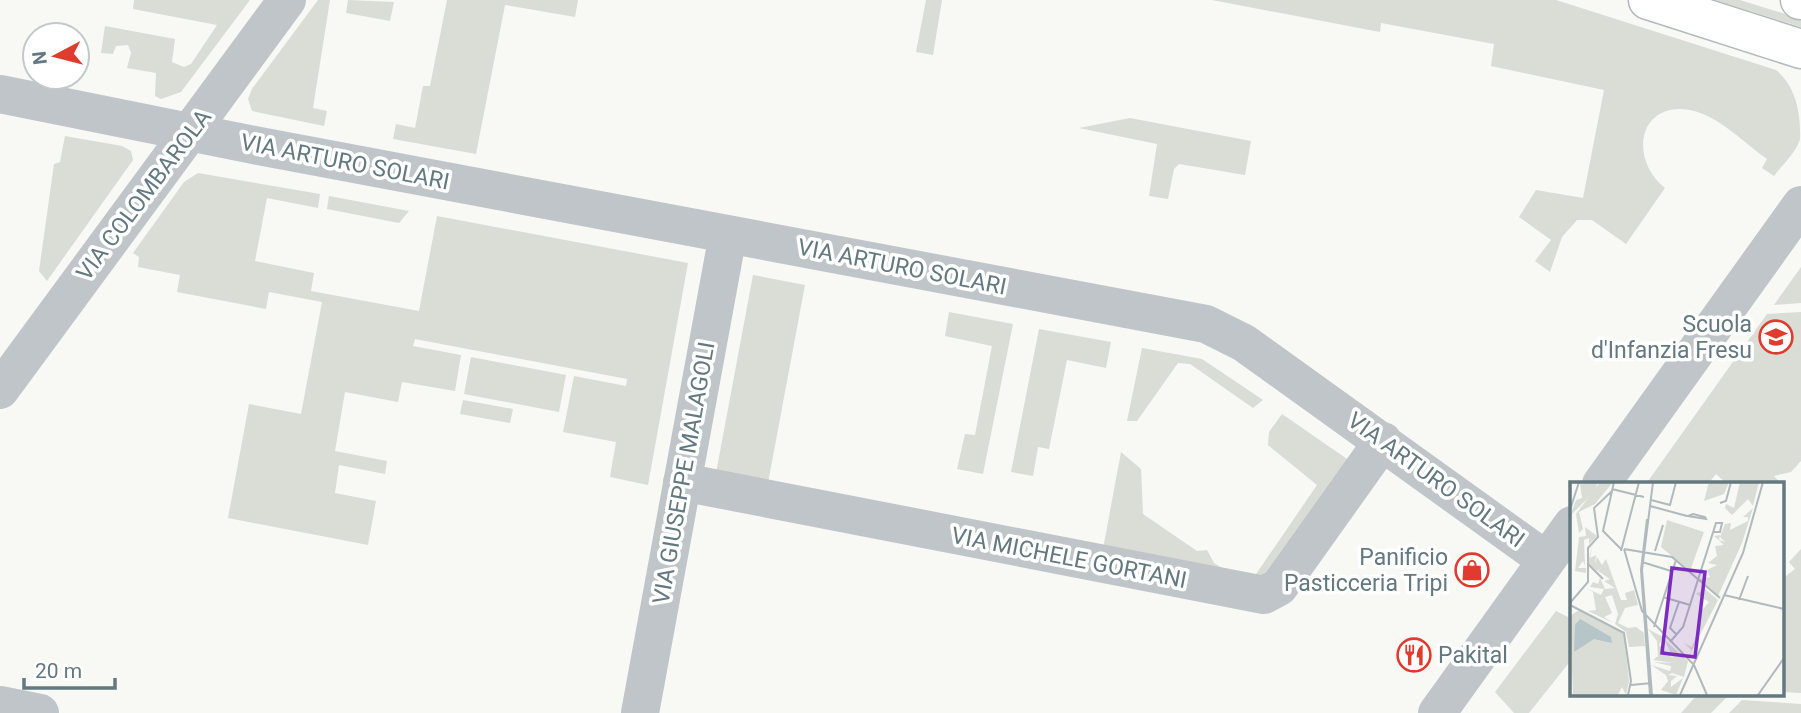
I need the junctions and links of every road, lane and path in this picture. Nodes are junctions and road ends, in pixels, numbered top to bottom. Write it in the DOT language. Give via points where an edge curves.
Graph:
graph roads {
  1 [pos="287,0"];
  2 [pos="1648,0"];
  3 [pos="1801,49"];
  4 [pos="0,94"];
  5 [pos="191,132"];
  6 [pos="1801,205"];
  7 [pos="728,234"];
  8 [pos="0,390"];
  9 [pos="1383,441"];
  10 [pos="682,482"];
  11 [pos="1602,482"];
  12 [pos="1570,528"];
  13 [pos="1546,560"];
  14 [pos="0,705"];
  15 [pos="40,713"];
  16 [pos="640,713"];
  17 [pos="1437,713"];
  1 -- 5 [label="street, VIA COLOMBAROLA"];
  2 -- 3 [label="main road"];
  4 -- 5 [label="street, VIA ARTURO SOLARI"];
  5 -- 7 [label="street, VIA ARTURO SOLARI"];
  5 -- 8 [label="street, VIA COLOMBAROLA"];
  6 -- 11 [label="street"];
  7 -- 9 [label="street, VIA ARTURO SOLARI" via="1206,324 1244,343"];
  7 -- 10 [label="street, VIA GIUSEPPE MALAGOLI"];
  9 -- 10 [label="street, VIA MICHELE GORTANI" via="1279,587 1264,594"];
  9 -- 13 [label="street, VIA ARTURO SOLARI"];
  10 -- 16 [label="street, VIA GIUSEPPE MALAGOLI"];
  12 -- 13 [label="street"];
  13 -- 17 [label="street"];
  14 -- 15 [label="street"];
}
